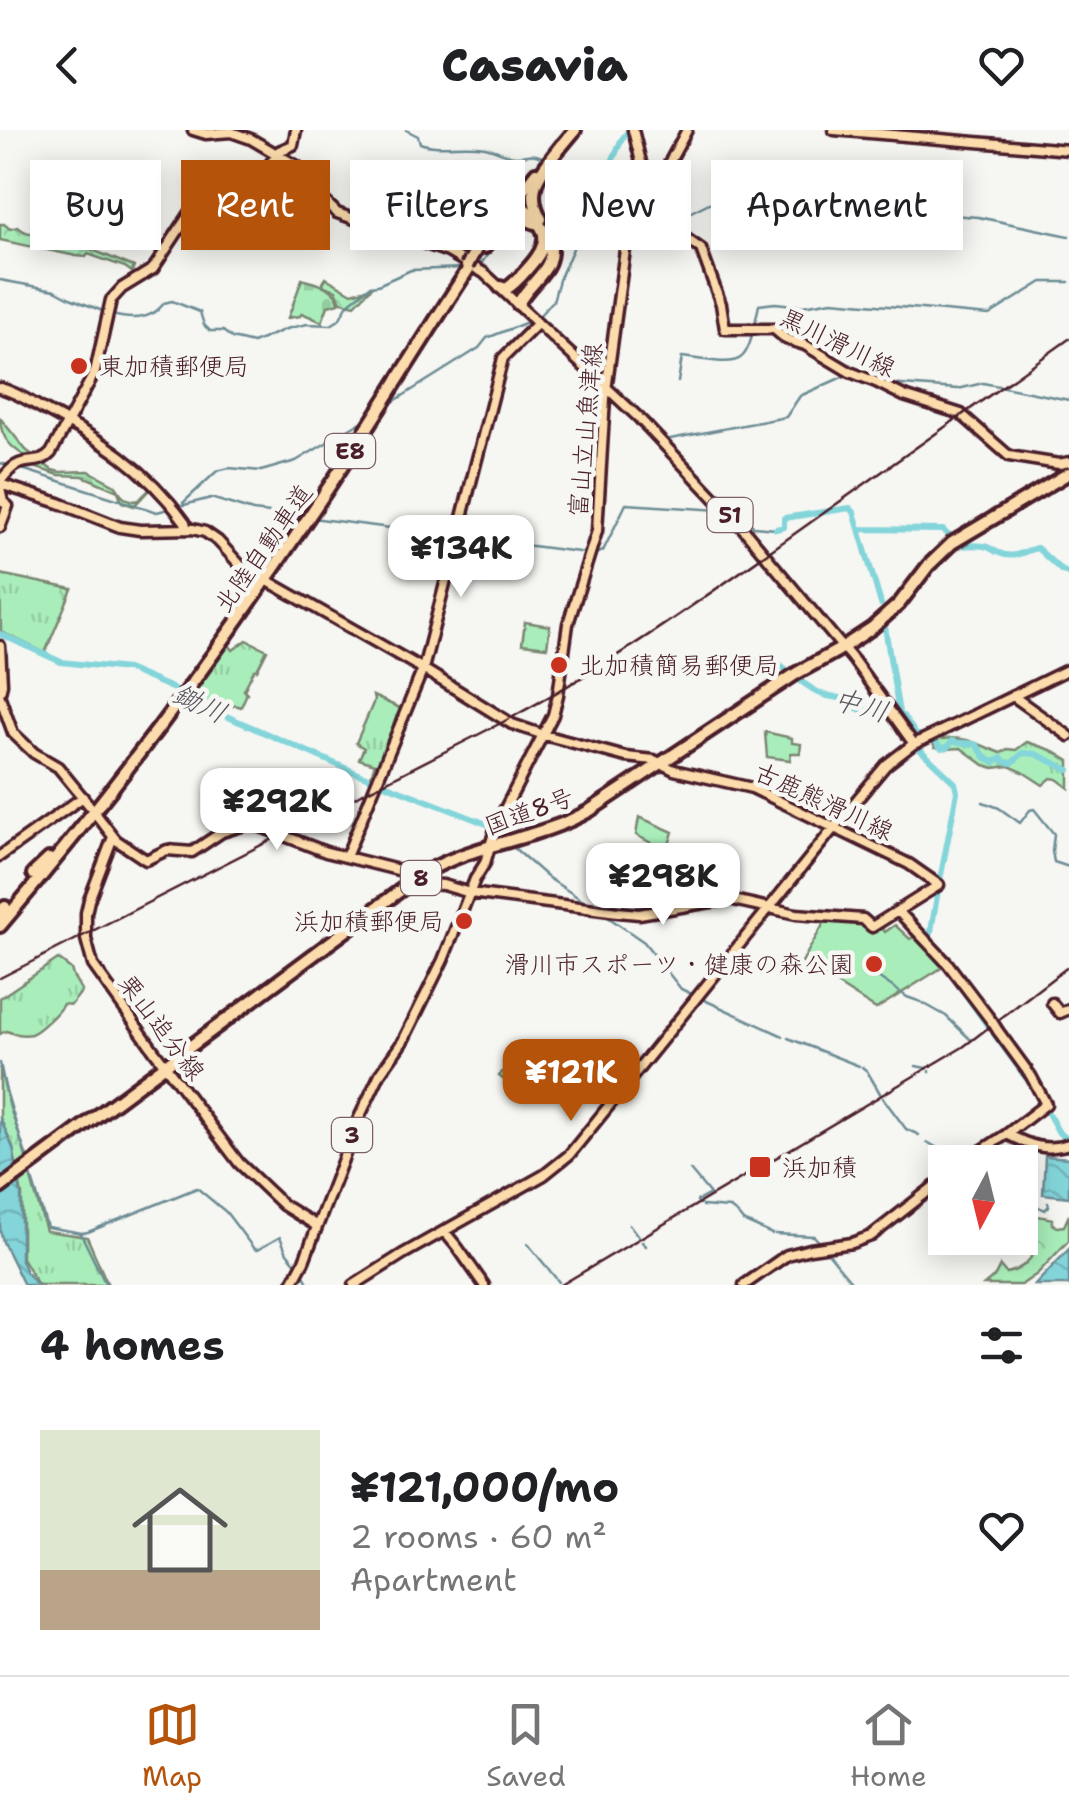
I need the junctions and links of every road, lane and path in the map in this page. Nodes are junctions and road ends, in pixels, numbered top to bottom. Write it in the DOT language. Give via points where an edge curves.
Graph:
graph roads {
  1 [pos="193,130"];
  2 [pos="296,130"];
  3 [pos="573,130"];
  4 [pos="633,130"];
  5 [pos="687,130"];
  6 [pos="834,130"];
  7 [pos="562,145"];
  8 [pos="1069,150"];
  9 [pos="276,154"];
  10 [pos="551,160"];
  11 [pos="640,160"];
  12 [pos="670,160"];
  13 [pos="545,169"];
  14 [pos="525,187"];
  15 [pos="525,188"];
  16 [pos="525,210"];
  17 [pos="350,219"];
  18 [pos="545,228"];
  19 [pos="545,228"];
  20 [pos="691,242"];
  21 [pos="435,250"];
  22 [pos="438,250"];
  23 [pos="480,250"];
  24 [pos="552,250"];
  25 [pos="625,250"];
  26 [pos="542,251"];
  27 [pos="469,265"];
  28 [pos="512,296"];
  29 [pos="536,325"];
  30 [pos="0,388"];
  31 [pos="606,390"];
  32 [pos="68,422"];
  33 [pos="1069,462"];
  34 [pos="1069,475"];
  35 [pos="0,485"];
  36 [pos="0,527"];
  37 [pos="186,529"];
  38 [pos="0,646"];
  39 [pos="843,649"];
  40 [pos="1069,669"];
  41 [pos="424,670"];
  42 [pos="0,694"];
  43 [pos="1013,696"];
  44 [pos="544,735"];
  45 [pos="1069,736"];
  46 [pos="913,744"];
  47 [pos="130,763"];
  48 [pos="663,764"];
  49 [pos="83,797"];
  50 [pos="80,824"];
  51 [pos="834,827"];
  52 [pos="113,837"];
  53 [pos="488,849"];
  54 [pos="0,856"];
  55 [pos="346,857"];
  56 [pos="33,874"];
  57 [pos="417,879"];
  58 [pos="470,893"];
  59 [pos="770,908"];
  60 [pos="898,911"];
  61 [pos="1,918"];
  62 [pos="1053,1002"];
  63 [pos="1064,1011"];
  64 [pos="165,1066"];
  65 [pos="1007,1134"];
  66 [pos="1069,1144"];
  67 [pos="990,1145"];
  68 [pos="0,1189"];
  69 [pos="928,1191"];
  70 [pos="317,1226"];
  71 [pos="444,1232"];
  72 [pos="291,1285"];
  73 [pos="354,1285"];
  74 [pos="484,1285"];
  75 [pos="744,1285"];
  1 -- 9 [label="main road, 51" via="236,133"];
  2 -- 9 [label="main road" via="293,145"];
  3 -- 7 [label="highway, 北陸自動車道 / E8"];
  3 -- 14 [label="highway, 北陸自動車道 / E8"];
  4 -- 11 [label="main road, 黒川滑川線"];
  5 -- 12 [label="main road, 富山立山魚津線 / 3"];
  6 -- 8 [label="main road"];
  7 -- 10 [label="highway"];
  7 -- 15 [label="highway, 北陸自動車道 / E8"];
  9 -- 17 [label="main road, 51" via="297,166 337,214"];
  9 -- 32 [label="main road" via="265,171 198,201 156,266 114,296 96,372"];
  13 -- 18 [label="highway" via="533,193"];
  16 -- 26 [label="highway" via="544,232"];
  19 -- 27 [label="highway" via="525,207 493,190 484,198 485,234"];
  20 -- 33 [label="main road, 黒川滑川線" via="701,249 725,329 774,329 850,372 961,414 1009,456"];
  21 -- 28 [label="main road, 51" via="472,266"];
  22 -- 28 [label="main road, 51" via="464,260"];
  23 -- 27 [label="highway, 北陸自動車道 / E8"];
  24 -- 28 [label="highway" via="547,267"];
  25 -- 31 [label="main road, 富山立山魚津線 / 3"];
  26 -- 27 [label="highway" via="539,228 516,218"];
  26 -- 28 [label="highway"];
  27 -- 47 [label="highway, 北陸自動車道 / E8" via="346,461"];
  28 -- 29 [label="main road, 51"];
  28 -- 31 [label="main road, 51"];
  29 -- 31 [label="main road, 51"];
  29 -- 41 [label="main road" via="503,358"];
  30 -- 32 [label="main road"];
  31 -- 39 [label="main road, 51"];
  31 -- 44 [label="main road, 富山立山魚津線 / 3" via="596,537"];
  32 -- 35 [label="main road" via="48,457 17,465"];
  32 -- 37 [label="main road" via="156,485"];
  34 -- 39 [label="highway, 国道8号 / 8" via="956,544 892,616"];
  35 -- 36 [label="main road" via="8,506"];
  35 -- 37 [label="main road, 古鹿熊滑川線" via="120,527"];
  37 -- 41 [label="main road, 古鹿熊滑川線" via="213,537 241,566"];
  38 -- 42 [label="main road"];
  39 -- 46 [label="main road, 51"];
  39 -- 48 [label="highway, 国道8号 / 8"];
  40 -- 43 [label="main road"];
  41 -- 44 [label="main road, 古鹿熊滑川線" via="504,720"];
  41 -- 55 [label="main road"];
  42 -- 49 [label="main road" via="13,733 58,766"];
  43 -- 45 [label="main road"];
  43 -- 46 [label="main road"];
  44 -- 48 [label="main road, 古鹿熊滑川線"];
  44 -- 53 [label="main road, 富山立山魚津線 / 3"];
  46 -- 51 [label="main road" via="886,765"];
  47 -- 50 [label="highway, 北陸自動車道 / E8"];
  47 -- 61 [label="highway, 北陸自動車道 / E8"];
  48 -- 51 [label="main road, 古鹿熊滑川線" via="742,784"];
  48 -- 53 [label="highway, 国道8号 / 8" via="579,819"];
  49 -- 52 [label="main road"];
  49 -- 54 [label="main road"];
  50 -- 56 [label="highway"];
  50 -- 61 [label="highway, 北陸自動車道 / E8"];
  51 -- 59 [label="main road"];
  51 -- 60 [label="main road, 古鹿熊滑川線" via="939,885"];
  52 -- 55 [label="main road" via="146,860 167,850 190,852 222,832 254,824"];
  52 -- 64 [label="main road, 栗山追分線" via="87,908 88,950"];
  53 -- 57 [label="highway, 国道8号 / 8"];
  53 -- 58 [label="main road, 富山立山魚津線 / 3"];
  55 -- 57 [label="main road"];
  57 -- 58 [label="main road"];
  57 -- 64 [label="highway, 国道8号 / 8"];
  58 -- 59 [label="main road" via="636,914 724,899"];
  58 -- 70 [label="main road, 富山立山魚津線 / 3" via="444,960 359,1118"];
  59 -- 60 [label="main road" via="863,919 872,926"];
  59 -- 71 [label="main road" via="564,1160"];
  60 -- 65 [label="main road" via="950,966 1030,1076 1044,1105"];
  62 -- 63 [label="main road"];
  64 -- 68 [label="highway, 国道8号 / 8"];
  64 -- 70 [label="main road, 栗山追分線" via="243,1167"];
  65 -- 66 [label="main road" via="1036,1146"];
  65 -- 67 [label="main road"];
  69 -- 75 [label="main road" via="871,1236 786,1255"];
  70 -- 72 [label="main road, 富山立山魚津線 / 3"];
  71 -- 73 [label="main road"];
  71 -- 74 [label="main road"];
}
